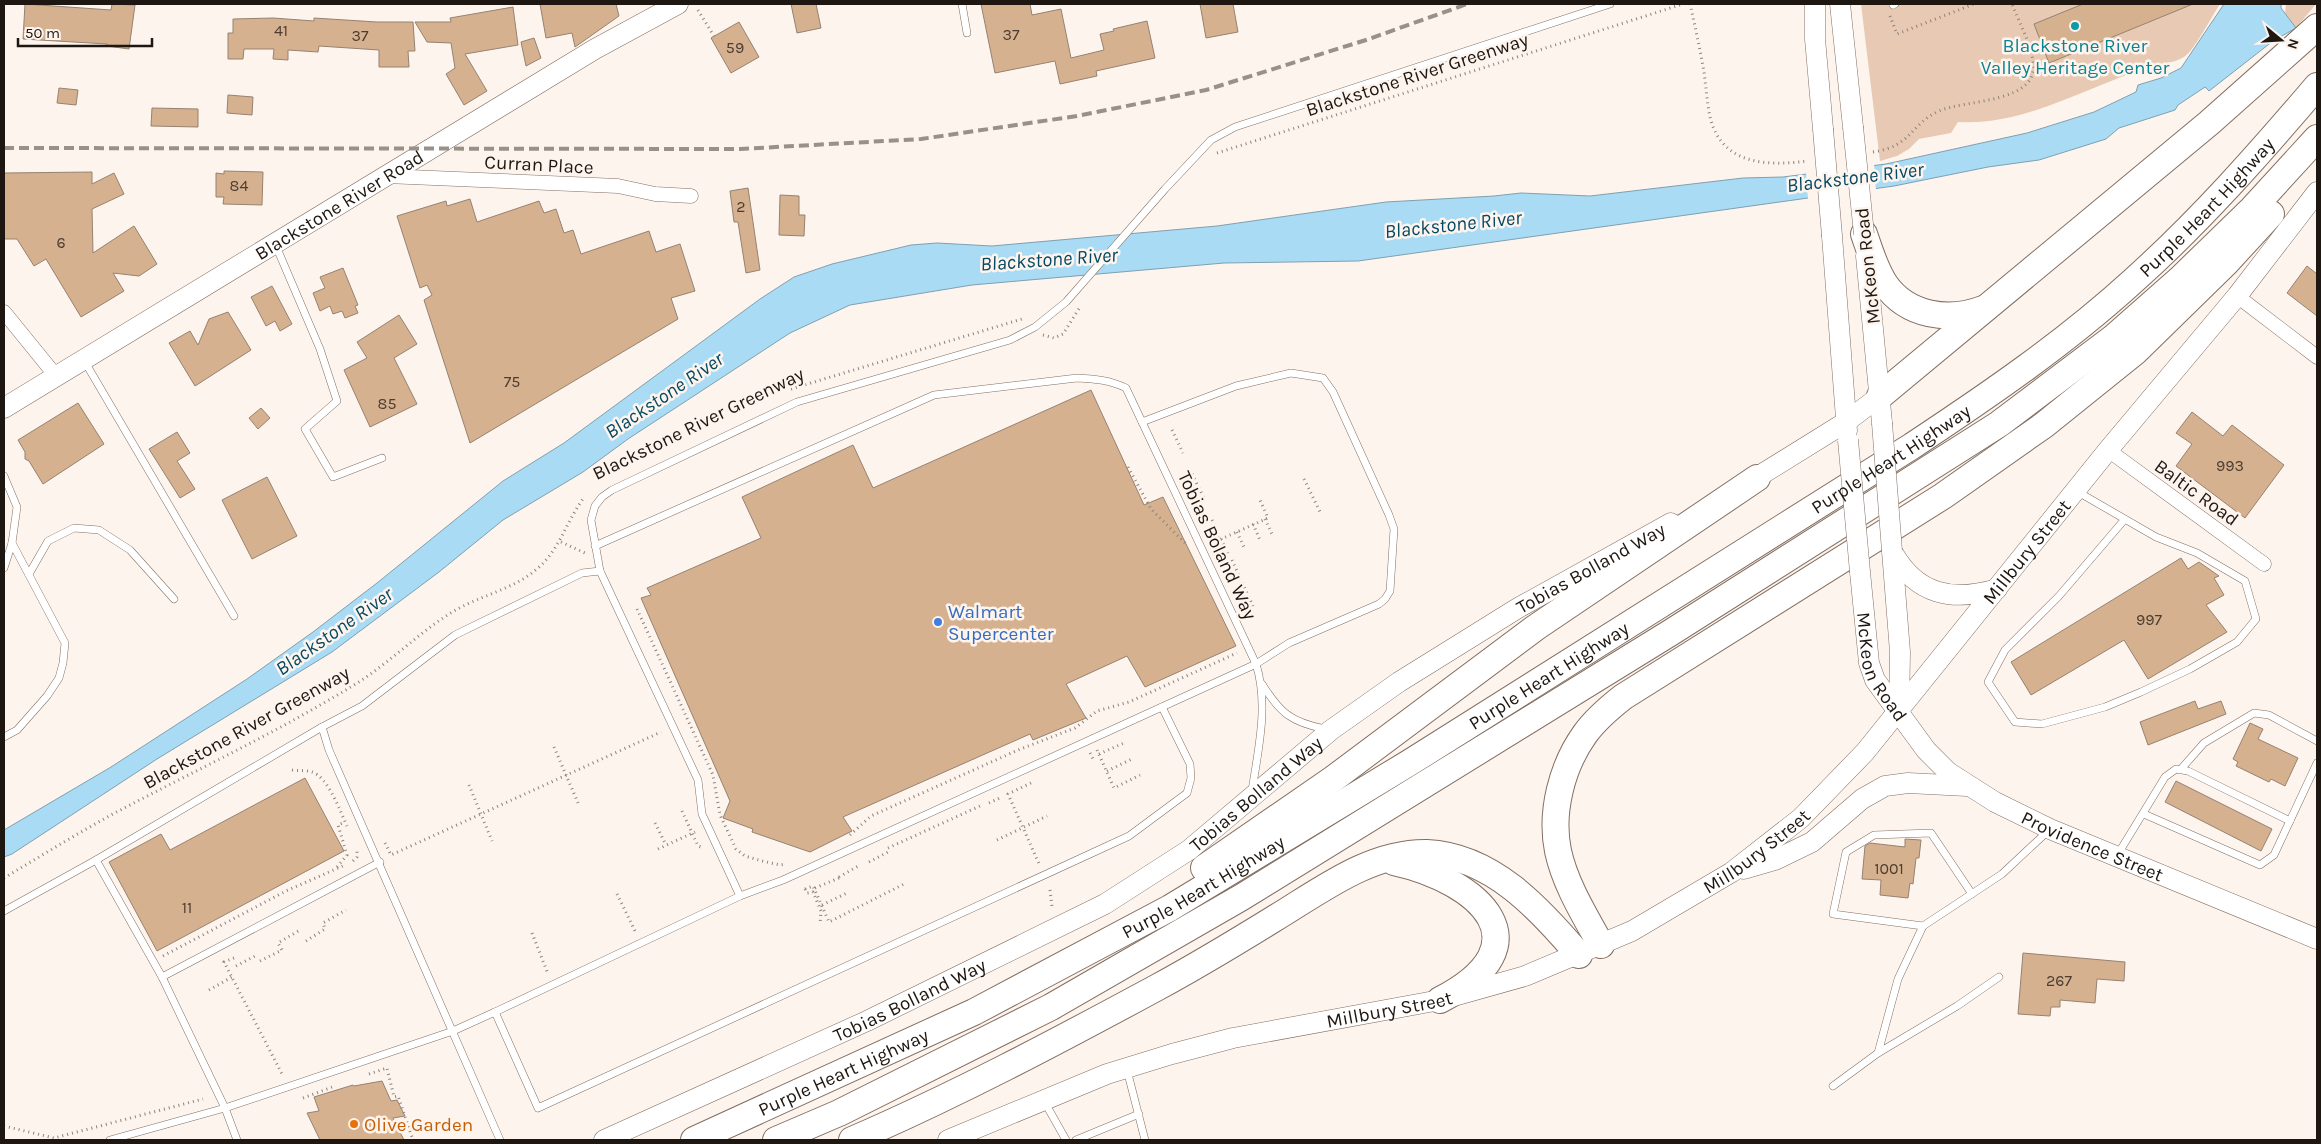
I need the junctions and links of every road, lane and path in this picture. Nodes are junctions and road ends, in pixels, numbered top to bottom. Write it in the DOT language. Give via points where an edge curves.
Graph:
graph roads {
  1 [pos="678,4"];
  2 [pos="962,4"];
  3 [pos="1610,4"];
  4 [pos="1683,4"];
  5 [pos="1815,4"];
  6 [pos="1840,4"];
  7 [pos="1974,4"];
  8 [pos="698,10"];
  9 [pos="1888,11"];
  10 [pos="2317,28"];
  11 [pos="967,33"];
  12 [pos="714,36"];
  13 [pos="2317,86"];
  14 [pos="2317,138"];
  15 [pos="1209,157"];
  16 [pos="2317,158"];
  17 [pos="385,176"];
  18 [pos="2317,192"];
  19 [pos="690,196"];
  20 [pos="1864,234"];
  21 [pos="274,243"];
  22 [pos="2237,296"];
  23 [pos="1082,304"];
  24 [pos="1988,307"];
  25 [pos="4,312"];
  26 [pos="1035,327"];
  27 [pos="2317,357"];
  28 [pos="83,359"];
  29 [pos="56,376"];
  30 [pos="791,390"];
  31 [pos="1880,396"];
  32 [pos="4,408"];
  33 [pos="1142,422"];
  34 [pos="1172,430"];
  35 [pos="1847,431"];
  36 [pos="2108,450"];
  37 [pos="1183,453"];
  38 [pos="382,458"];
  39 [pos="1128,467"];
  40 [pos="1192,474"];
  41 [pos="4,476"];
  42 [pos="1757,478"];
  43 [pos="1304,479"];
  44 [pos="2075,490"];
  45 [pos="586,496"];
  46 [pos="1259,498"];
  47 [pos="1205,500"];
  48 [pos="1320,512"];
  49 [pos="1265,519"];
  50 [pos="2125,519"];
  51 [pos="1212,520"];
  52 [pos="1253,524"];
  53 [pos="1237,532"];
  54 [pos="1272,534"];
  55 [pos="1221,539"];
  56 [pos="1260,540"];
  57 [pos="561,542"];
  58 [pos="12,543"];
  59 [pos="595,546"];
  60 [pos="1244,546"];
  61 [pos="1191,549"];
  62 [pos="1892,551"];
  63 [pos="1228,553"];
  64 [pos="1232,560"];
  65 [pos="598,562"];
  66 [pos="2264,564"];
  67 [pos="4,568"];
  68 [pos="600,570"];
  69 [pos="28,574"];
  70 [pos="1996,589"];
  71 [pos="174,599"];
  72 [pos="1253,606"];
  73 [pos="637,609"];
  74 [pos="234,616"];
  75 [pos="1238,652"];
  76 [pos="1256,664"];
  77 [pos="1262,683"];
  78 [pos="1162,707"];
  79 [pos="1899,710"];
  80 [pos="322,727"];
  81 [pos="1331,730"];
  82 [pos="661,732"];
  83 [pos="4,737"];
  84 [pos="2317,742"];
  85 [pos="1124,743"];
  86 [pos="554,748"];
  87 [pos="1090,752"];
  88 [pos="1099,754"];
  89 [pos="1083,755"];
  90 [pos="1132,760"];
  91 [pos="1094,761"];
  92 [pos="2317,763"];
  93 [pos="2181,769"];
  94 [pos="292,770"];
  95 [pos="1107,771"];
  96 [pos="566,775"];
  97 [pos="1140,775"];
  98 [pos="1031,783"];
  99 [pos="469,785"];
  100 [pos="1967,786"];
  101 [pos="1002,797"];
  102 [pos="1251,798"];
  103 [pos="578,803"];
  104 [pos="989,803"];
  105 [pos="980,806"];
  106 [pos="682,811"];
  107 [pos="480,814"];
  108 [pos="2144,814"];
  109 [pos="1047,816"];
  110 [pos="2290,821"];
  111 [pos="345,822"];
  112 [pos="654,823"];
  113 [pos="1022,827"];
  114 [pos="2050,829"];
  115 [pos="349,830"];
  116 [pos="693,832"];
  117 [pos="846,840"];
  118 [pos="997,840"];
  119 [pos="492,841"];
  120 [pos="385,843"];
  121 [pos="666,845"];
  122 [pos="701,847"];
  123 [pos="357,848"];
  124 [pos="658,849"];
  125 [pos="2116,857"];
  126 [pos="1381,859"];
  127 [pos="96,860"];
  128 [pos="380,862"];
  129 [pos="793,862"];
  130 [pos="869,862"];
  131 [pos="860,865"];
  132 [pos="336,868"];
  133 [pos="1041,870"];
  134 [pos="1732,872"];
  135 [pos="4,878"];
  136 [pos="906,883"];
  137 [pos="815,888"];
  138 [pos="1050,890"];
  139 [pos="847,893"];
  140 [pos="617,894"];
  141 [pos="1972,894"];
  142 [pos="740,896"];
  143 [pos="822,904"];
  144 [pos="1052,907"];
  145 [pos="346,910"];
  146 [pos="4,911"];
  147 [pos="820,924"];
  148 [pos="633,926"];
  149 [pos="1923,926"];
  150 [pos="300,930"];
  151 [pos="532,933"];
  152 [pos="2317,939"];
  153 [pos="306,941"];
  154 [pos="1590,950"];
  155 [pos="257,955"];
  156 [pos="160,957"];
  157 [pos="234,958"];
  158 [pos="260,961"];
  159 [pos="236,966"];
  160 [pos="544,966"];
  161 [pos="1062,967"];
  162 [pos="162,977"];
  163 [pos="1999,977"];
  164 [pos="232,978"];
  165 [pos="209,990"];
  166 [pos="1440,1000"];
  167 [pos="495,1012"];
  168 [pos="453,1031"];
  169 [pos="1878,1053"];
  170 [pos="1126,1068"];
  171 [pos="364,1076"];
  172 [pos="275,1077"];
  173 [pos="341,1083"];
  174 [pos="1833,1086"];
  175 [pos="304,1098"];
  176 [pos="203,1099"];
  177 [pos="1044,1100"];
  178 [pos="225,1108"];
  179 [pos="1139,1114"];
  180 [pos="4,1126"];
  181 [pos="134,1137"];
  182 [pos="110,1140"];
  183 [pos="237,1140"];
  184 [pos="413,1140"];
  185 [pos="500,1140"];
  186 [pos="604,1140"];
  187 [pos="694,1140"];
  188 [pos="776,1140"];
  189 [pos="852,1140"];
  190 [pos="948,1140"];
  191 [pos="1066,1140"];
  192 [pos="1076,1140"];
  193 [pos="1145,1140"];
  1 -- 17 [label="main road, Blackstone River Road" via="595,49"];
  2 -- 11 [label="lane"];
  3 -- 26 [label="lane" via="1236,128 1211,140 1066,302"];
  4 -- 15 [label="path, Blackstone River Greenway"];
  5 -- 35 [label="main road, McKeon Road, bridge" via="1815,39"];
  6 -- 20 [label="main road, McKeon Road, bridge"];
  7 -- 9 [label="path" via="1897,34"];
  8 -- 12 [label="path"];
  10 -- 24 [label="highway"];
  13 -- 161 [label="highway, Purple Heart Highway" via="2248,166 2173,243 2087,320 1994,391 1409,763 1170,908"];
  14 -- 188 [label="highway, Purple Heart Highway" via="2246,215 2138,316 2040,394 1968,443 1661,638 1242,897 1051,1007 839,1113"];
  16 -- 154 [label="highway" via="2252,235 2179,311 2136,351 2044,425 1943,496 1623,697 1602,714 1585,734 1569,762 1560,790 1557,821 1558,851"];
  17 -- 19 [label="street, Curran Place" via="618,186 655,194"];
  17 -- 21 [label="main road, Blackstone River Road"];
  18 -- 22 [label="main road, Millbury Street"];
  20 -- 24 [label="highway" via="1886,285 1902,301 1937,316 1955,317"];
  20 -- 31 [label="main road, McKeon Road"];
  21 -- 28 [label="main road, Blackstone River Road"];
  21 -- 38 [label="lane" via="320,349 337,402 306,429 333,478"];
  22 -- 27 [label="street"];
  22 -- 36 [label="main road, Millbury Street"];
  23 -- 26 [label="path, Blackstone River Greenway" via="1063,334 1049,338"];
  24 -- 31 [label="highway"];
  25 -- 29 [label="street"];
  26 -- 30 [label="path, Blackstone River Greenway" via="1026,319 1019,319"];
  26 -- 59 [label="lane" via="1010,340 797,402 612,490 595,506 591,520"];
  28 -- 29 [label="main road, Blackstone River Road"];
  28 -- 74 [label="lane"];
  29 -- 32 [label="main road, Blackstone River Road"];
  31 -- 35 [label="main road, Tobias Bolland Way"];
  31 -- 62 [label="main road, McKeon Road, bridge"];
  33 -- 59 [label="lane, Tobias Boland Way" via="1126,388 1098,379 1077,378 934,395"];
  33 -- 76 [label="lane, Tobias Boland Way"];
  33 -- 76 [label="lane" via="1236,386 1291,373 1323,378 1336,398 1394,529 1390,591 1380,604 1288,643"];
  34 -- 37 [label="path"];
  35 -- 42 [label="main road, Tobias Bolland Way"];
  35 -- 79 [label="main road, McKeon Road, bridge" via="1869,663 1875,680"];
  36 -- 44 [label="main road, Millbury Street"];
  36 -- 66 [label="street, Baltic Road"];
  39 -- 61 [label="path" via="1151,509"];
  40 -- 47 [label="path"];
  41 -- 58 [label="lane" via="17,508"];
  42 -- 81 [label="main road, Tobias Bolland Way" via="1480,630"];
  42 -- 161 [label="highway" via="1535,628 1317,790"];
  43 -- 48 [label="path"];
  44 -- 50 [label="lane"];
  44 -- 70 [label="main road, Millbury Street"];
  45 -- 57 [label="path, Blackstone River Greenway"];
  46 -- 49 [label="path" via="1268,518"];
  49 -- 52 [label="path"];
  49 -- 54 [label="path"];
  50 -- 50 [label="lane" via="2156,537 2197,553 2245,581 2256,618 2237,642 2141,692 2105,707 2042,724 2015,722 1988,682 2006,650 2060,596"];
  51 -- 55 [label="path"];
  52 -- 53 [label="path"];
  52 -- 56 [label="path"];
  53 -- 55 [label="path"];
  53 -- 60 [label="path"];
  55 -- 63 [label="path"];
  57 -- 65 [label="path"];
  57 -- 135 [label="path, Blackstone River Greenway" via="537,570 455,610 356,684 280,728 110,816"];
  58 -- 67 [label="lane"];
  58 -- 69 [label="lane"];
  59 -- 65 [label="lane"];
  62 -- 70 [label="main road" via="1907,574 1939,594 1963,596"];
  62 -- 79 [label="main road, McKeon Road" via="1900,652"];
  64 -- 72 [label="path"];
  65 -- 68 [label="lane"];
  68 -- 80 [label="lane" via="582,573 455,635 362,706"];
  68 -- 142 [label="lane" via="698,780 702,814"];
  69 -- 71 [label="lane" via="48,541 74,528 99,530 130,550"];
  69 -- 83 [label="lane" via="64,643 64,664 47,696 17,730"];
  70 -- 79 [label="main road, Millbury Street"];
  73 -- 129 [label="path" via="713,775 720,814 736,849 762,862 780,865"];
  75 -- 117 [label="path" via="1129,702 1097,711 1075,728 871,816"];
  76 -- 77 [label="lane, Tobias Boland Way"];
  76 -- 78 [label="lane"];
  77 -- 81 [label="lane, Tobias Boland Way" via="1275,704 1290,717 1308,726"];
  77 -- 102 [label="lane, Tobias Boland Way" via="1261,723"];
  78 -- 142 [label="lane" via="791,876"];
  78 -- 167 [label="lane" via="1190,764 1190,778 1186,792 1129,836 538,1108"];
  79 -- 100 [label="main road, Providence Street" via="1926,750"];
  79 -- 134 [label="main road, Millbury Street" via="1865,752 1801,818"];
  80 -- 127 [label="lane"];
  80 -- 128 [label="lane" via="329,750"];
  81 -- 102 [label="main road, Tobias Bolland Way"];
  82 -- 96 [label="path"];
  84 -- 93 [label="lane" via="2269,715 2258,713 2249,715 2204,743"];
  85 -- 88 [label="path"];
  86 -- 96 [label="path"];
  87 -- 88 [label="path" via="1098,750"];
  87 -- 89 [label="path"];
  87 -- 91 [label="path"];
  88 -- 95 [label="path"];
  90 -- 95 [label="path"];
  92 -- 110 [label="lane"];
  93 -- 108 [label="lane" via="2172,770 2165,777"];
  93 -- 110 [label="lane"];
  94 -- 111 [label="path" via="313,772 320,777"];
  95 -- 97 [label="path" via="1114,788"];
  96 -- 103 [label="path"];
  96 -- 107 [label="path"];
  98 -- 113 [label="path" via="1008,794"];
  99 -- 107 [label="path"];
  100 -- 114 [label="main road, Providence Street"];
  100 -- 134 [label="main road" via="1908,783 1886,786 1862,799 1812,842 1775,860"];
  101 -- 104 [label="path"];
  102 -- 186 [label="main road, Tobias Bolland Way" via="1189,850 1104,904 867,1021"];
  105 -- 130 [label="path"];
  106 -- 116 [label="path"];
  107 -- 119 [label="path"];
  107 -- 120 [label="path" via="391,855"];
  108 -- 110 [label="lane" via="2260,864 2274,855"];
  108 -- 125 [label="lane"];
  109 -- 113 [label="path"];
  111 -- 115 [label="path"];
  111 -- 132 [label="path" via="338,825 347,855"];
  112 -- 121 [label="path"];
  113 -- 118 [label="path"];
  113 -- 133 [label="path"];
  114 -- 125 [label="main road, Providence Street"];
  114 -- 141 [label="lane" via="2002,874"];
  116 -- 121 [label="path"];
  116 -- 122 [label="path"];
  121 -- 124 [label="path"];
  123 -- 132 [label="path" via="354,861"];
  125 -- 152 [label="main road, Providence Street"];
  126 -- 154 [label="highway" via="1429,854 1462,860 1505,882"];
  126 -- 166 [label="highway" via="1417,868 1453,883 1480,905 1494,926 1495,944 1486,966 1462,989"];
  126 -- 189 [label="highway" via="1331,884 1216,954 1100,1018 927,1106"];
  127 -- 146 [label="lane"];
  127 -- 162 [label="lane"];
  128 -- 162 [label="lane"];
  128 -- 168 [label="lane"];
  131 -- 137 [label="path"];
  132 -- 156 [label="path"];
  134 -- 154 [label="main road, Millbury Street" via="1665,913"];
  136 -- 143 [label="path" via="829,922"];
  137 -- 143 [label="path"];
  137 -- 147 [label="path" via="805,889 807,893 813,892 821,911"];
  138 -- 144 [label="path"];
  139 -- 143 [label="path"];
  140 -- 148 [label="path"];
  141 -- 149 [label="lane"];
  141 -- 149 [label="lane" via="1931,833 1874,834 1846,852 1833,914"];
  142 -- 167 [label="lane"];
  145 -- 153 [label="path" via="323,923 325,928"];
  149 -- 169 [label="lane" via="1898,978"];
  150 -- 158 [label="path" via="278,943 282,950"];
  151 -- 160 [label="path"];
  154 -- 166 [label="main road, Millbury Street" via="1526,976"];
  155 -- 159 [label="path"];
  157 -- 164 [label="path" via="224,962"];
  161 -- 187 [label="highway, Purple Heart Highway" via="974,1012"];
  162 -- 178 [label="lane"];
  163 -- 169 [label="lane"];
  164 -- 165 [label="path"];
  164 -- 172 [label="path" via="282,1074"];
  166 -- 170 [label="main road, Millbury Street" via="1233,1038"];
  167 -- 168 [label="lane"];
  168 -- 178 [label="lane"];
  168 -- 185 [label="lane"];
  169 -- 174 [label="lane"];
  170 -- 177 [label="main road, Millbury Street"];
  170 -- 179 [label="lane"];
  171 -- 184 [label="path" via="387,1068 394,1097 398,1096 402,1102"];
  173 -- 175 [label="path"];
  176 -- 180 [label="path" via="54,1138"];
  177 -- 190 [label="main road, Millbury Street"];
  177 -- 191 [label="lane"];
  178 -- 181 [label="lane"];
  178 -- 183 [label="lane"];
  179 -- 192 [label="lane"];
  179 -- 193 [label="lane"];
  181 -- 182 [label="lane"];
}
